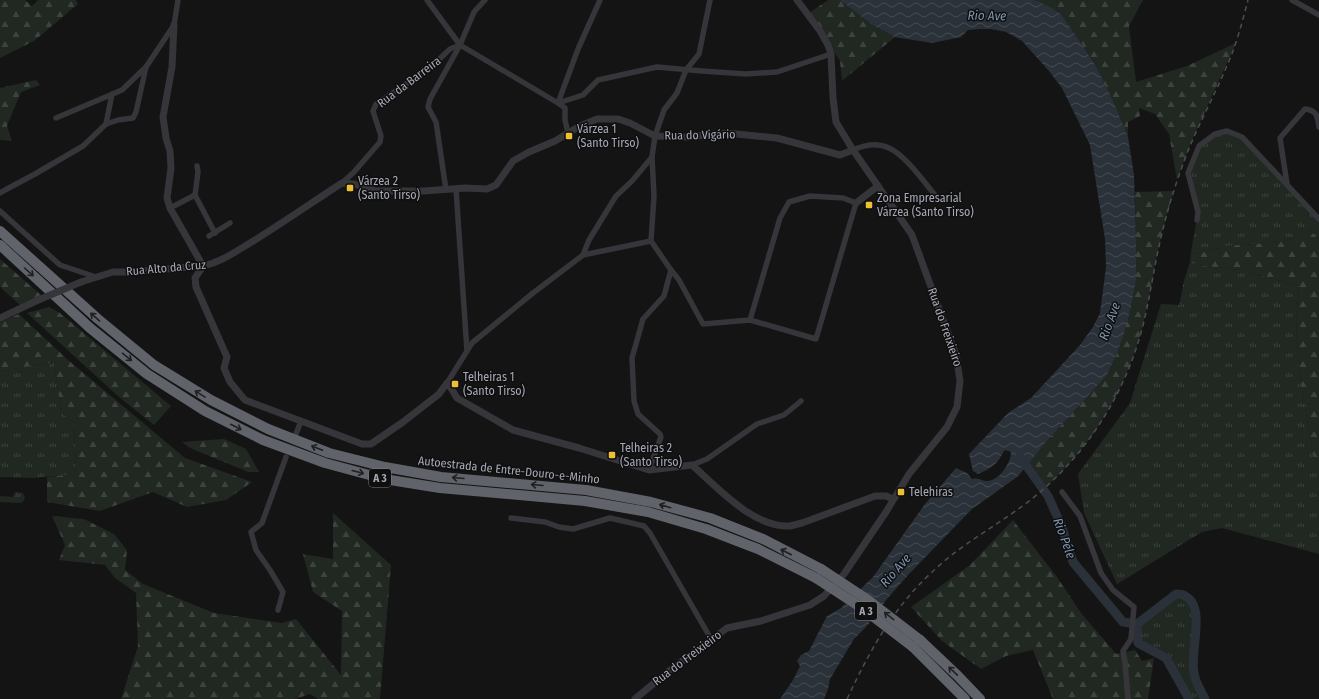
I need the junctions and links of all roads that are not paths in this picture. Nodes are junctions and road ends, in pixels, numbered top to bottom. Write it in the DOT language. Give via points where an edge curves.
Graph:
graph roads {
  1 [pos="178,0"];
  2 [pos="426,0"];
  3 [pos="485,0"];
  4 [pos="600,0"];
  5 [pos="710,0"];
  6 [pos="797,0"];
  7 [pos="1292,0"];
  8 [pos="1319,15"];
  9 [pos="174,25"];
  10 [pos="460,45"];
  11 [pos="831,54"];
  12 [pos="146,66"];
  13 [pos="686,70"];
  14 [pos="112,94"];
  15 [pos="558,103"];
  16 [pos="56,118"];
  17 [pos="106,124"];
  18 [pos="1319,127"];
  19 [pos="568,133"];
  20 [pos="654,136"];
  21 [pos="853,150"];
  22 [pos="652,157"];
  23 [pos="1285,165"];
  24 [pos="198,166"];
  25 [pos="1273,169"];
  26 [pos="342,183"];
  27 [pos="1287,184"];
  28 [pos="878,186"];
  29 [pos="456,189"];
  30 [pos="446,190"];
  31 [pos="0,193"];
  32 [pos="195,195"];
  33 [pos="935,195"];
  34 [pos="856,203"];
  35 [pos="170,208"];
  36 [pos="0,211"];
  37 [pos="1197,220"];
  38 [pos="1319,220"];
  39 [pos="230,223"];
  40 [pos="0,231"];
  41 [pos="215,232"];
  42 [pos="209,236"];
  43 [pos="652,241"];
  44 [pos="0,245"];
  45 [pos="583,255"];
  46 [pos="204,266"];
  47 [pos="670,270"];
  48 [pos="96,277"];
  49 [pos="0,318"];
  50 [pos="750,320"];
  51 [pos="467,351"];
  52 [pos="447,383"];
  53 [pos="801,401"];
  54 [pos="301,421"];
  55 [pos="296,434"];
  56 [pos="286,457"];
  57 [pos="692,465"];
  58 [pos="649,470"];
  59 [pos="1062,492"];
  60 [pos="893,499"];
  61 [pos="511,518"];
  62 [pos="818,574"];
  63 [pos="278,610"];
  64 [pos="711,640"];
  65 [pos="917,643"];
  66 [pos="635,699"];
  67 [pos="965,699"];
  68 [pos="980,699"];
  69 [pos="1128,699"];
  1 -- 9 [label="street"];
  2 -- 10 [label="street"];
  3 -- 10 [label="street" via="474,12"];
  4 -- 15 [label="street"];
  5 -- 13 [label="street" via="699,54"];
  6 -- 11 [label="street, Rua do Freixieiro" via="820,31"];
  7 -- 8 [label="street"];
  9 -- 12 [label="street"];
  9 -- 35 [label="street" via="172,67 163,117 170,152 171,168 167,198"];
  10 -- 15 [label="street"];
  10 -- 26 [label="street, Rua da Barreira" via="450,49 430,68 376,104 372,111 381,136 380,142"];
  10 -- 30 [label="street" via="432,94 428,107 436,122"];
  11 -- 13 [label="street" via="777,72 746,74"];
  11 -- 21 [label="street, Rua do Freixieiro" via="836,122"];
  12 -- 14 [label="street" via="122,90"];
  12 -- 17 [label="street" via="133,118"];
  13 -- 15 [label="street" via="657,67 598,80 583,95"];
  13 -- 20 [label="street" via="677,93 664,110"];
  14 -- 16 [label="street"];
  14 -- 17 [label="street"];
  15 -- 19 [label="street" via="564,108"];
  17 -- 31 [label="street" via="83,146"];
  18 -- 23 [label="street" via="1316,113 1305,109 1280,138"];
  19 -- 20 [label="street" via="597,119 618,119"];
  19 -- 29 [label="street" via="513,161 496,185 487,189"];
  20 -- 21 [label="street, Rua do Vigário" via="686,137 726,133 782,139 840,155"];
  20 -- 22 [label="street"];
  21 -- 28 [label="street, Rua do Freixieiro"];
  21 -- 33 [label="street, Rua do Vigário" via="863,145 889,148 911,167"];
  22 -- 43 [label="street"];
  22 -- 45 [label="street" via="616,196 589,240"];
  23 -- 25 [label="street"];
  23 -- 27 [label="street"];
  24 -- 32 [label="street"];
  25 -- 27 [label="street"];
  25 -- 37 [label="street" via="1242,137 1227,131 1215,134 1199,146 1188,173 1198,212"];
  26 -- 30 [label="street" via="376,191"];
  26 -- 46 [label="street, Rua Alto da Cruz" via="220,261"];
  27 -- 38 [label="street"];
  28 -- 34 [label="street"];
  28 -- 60 [label="street, Rua do Freixieiro" via="912,235 956,355 960,381 957,407 947,427 909,474"];
  29 -- 30 [label="street"];
  29 -- 51 [label="street"];
  32 -- 35 [label="street"];
  32 -- 41 [label="street"];
  34 -- 50 [label="street" via="843,198 810,196 789,202 780,218"];
  34 -- 50 [label="street" via="816,339"];
  35 -- 46 [label="street"];
  36 -- 48 [label="street" via="60,265"];
  39 -- 41 [label="street"];
  62 -- 40 [label="highway, Autoestrada de Entre-Douro-e-Minho / A 3, one-way" via="763,540 710,518 651,502 586,490 441,477 385,467 329,453 268,429 211,400 154,365 98,320"];
  41 -- 42 [label="street"];
  43 -- 45 [label="street"];
  43 -- 47 [label="street"];
  44 -- 62 [label="highway, Autoestrada de Entre-Douro-e-Minho / A 3, one-way" via="90,328 147,374 205,411 263,440 325,463 384,479 440,488 585,501 648,512 706,529"];
  45 -- 51 [label="street" via="472,343"];
  46 -- 48 [label="street, Rua Alto da Cruz" via="113,272"];
  46 -- 54 [label="street" via="195,278 196,287 227,357 224,368 230,382 245,400"];
  47 -- 50 [label="street" via="679,280 703,324"];
  47 -- 58 [label="street" via="664,296 643,319 632,358 632,387 638,414 661,437"];
  48 -- 49 [label="street, Rua Alto da Cruz, bridge"];
  51 -- 52 [label="street"];
  52 -- 54 [label="street" via="439,394 371,444 362,444"];
  52 -- 58 [label="street" via="457,398 514,430"];
  53 -- 57 [label="street" via="784,415 757,424 707,459"];
  54 -- 55 [label="street"];
  56 -- 63 [label="street" via="262,523 251,532 256,550 283,592"];
  57 -- 58 [label="street"];
  57 -- 60 [label="street" via="741,507 772,523 790,526 802,523 875,496"];
  59 -- 69 [label="street" via="1080,516 1101,573 1113,590 1134,607 1131,639 1123,651"];
  60 -- 64 [label="street, Rua do Freixieiro" via="844,574 824,596 810,605 761,621 727,628"];
  61 -- 64 [label="street" via="545,522 573,529 610,518 644,526"];
  62 -- 65 [label="highway, Autoestrada de Entre-Douro-e-Minho / A 3, bridge" via="868,600"];
  64 -- 66 [label="street, Rua do Freixieiro"];
  65 -- 67 [label="highway, Autoestrada de Entre-Douro-e-Minho / A 3"];
  68 -- 65 [label="highway, Autoestrada de Entre-Douro-e-Minho / A 3, one-way" via="958,676"];
}
